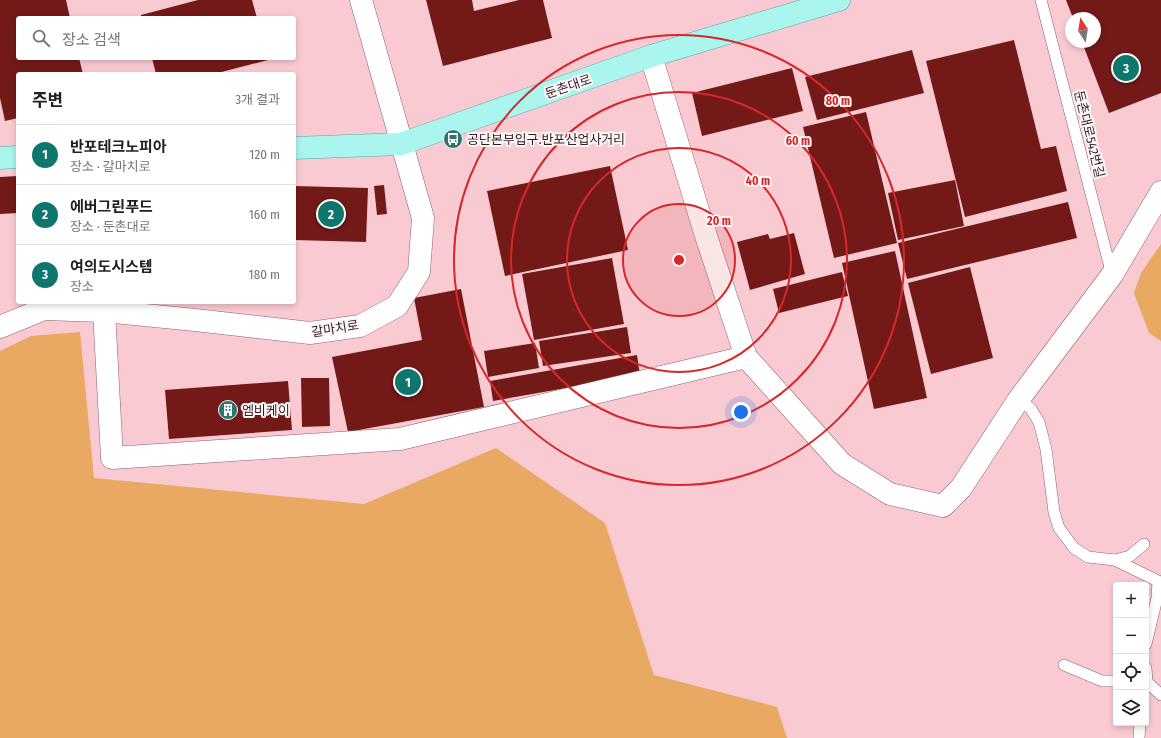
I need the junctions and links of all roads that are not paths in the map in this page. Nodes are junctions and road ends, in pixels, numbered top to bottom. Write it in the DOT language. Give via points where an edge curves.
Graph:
graph roads {
  1 [pos="361,0"];
  2 [pos="839,0"];
  3 [pos="1042,0"];
  4 [pos="651,56"];
  5 [pos="401,144"];
  6 [pos="296,148"];
  7 [pos="16,157"];
  8 [pos="0,158"];
  9 [pos="1161,192"];
  10 [pos="1112,276"];
  11 [pos="104,311"];
  12 [pos="0,327"];
  13 [pos="746,357"];
  14 [pos="1019,399"];
  15 [pos="1144,544"];
  16 [pos="1115,560"];
  17 [pos="1149,631"];
  18 [pos="1064,665"];
  19 [pos="1113,681"];
  20 [pos="1149,685"];
  21 [pos="1161,695"];
  22 [pos="1140,726"];
  23 [pos="1139,738"];
  1 -- 5 [label="street, 갈마치로"];
  2 -- 4 [label="main road, 둔촌대로"];
  3 -- 10 [label="lane, 둔촌대로542번길"];
  4 -- 5 [label="main road, 둔촌대로"];
  4 -- 13 [label="street"];
  5 -- 6 [label="main road, 둔촌대로"];
  5 -- 11 [label="street, 갈마치로" via="423,218 419,272 397,306 360,326 310,333"];
  7 -- 8 [label="main road"];
  9 -- 10 [label="street"];
  10 -- 14 [label="street"];
  11 -- 12 [label="street, 갈마치로" via="44,309"];
  11 -- 13 [label="street" via="112,458 400,439"];
  13 -- 14 [label="street" via="842,464 890,494 943,506 962,488"];
  14 -- 16 [label="lane" via="1031,409 1039,422 1059,528 1074,548 1088,557"];
  15 -- 16 [label="lane" via="1130,556"];
  16 -- 17 [label="lane" via="1158,581 1157,598"];
  18 -- 19 [label="lane" via="1102,681"];
  20 -- 21 [label="lane"];
  22 -- 23 [label="lane"];
}
